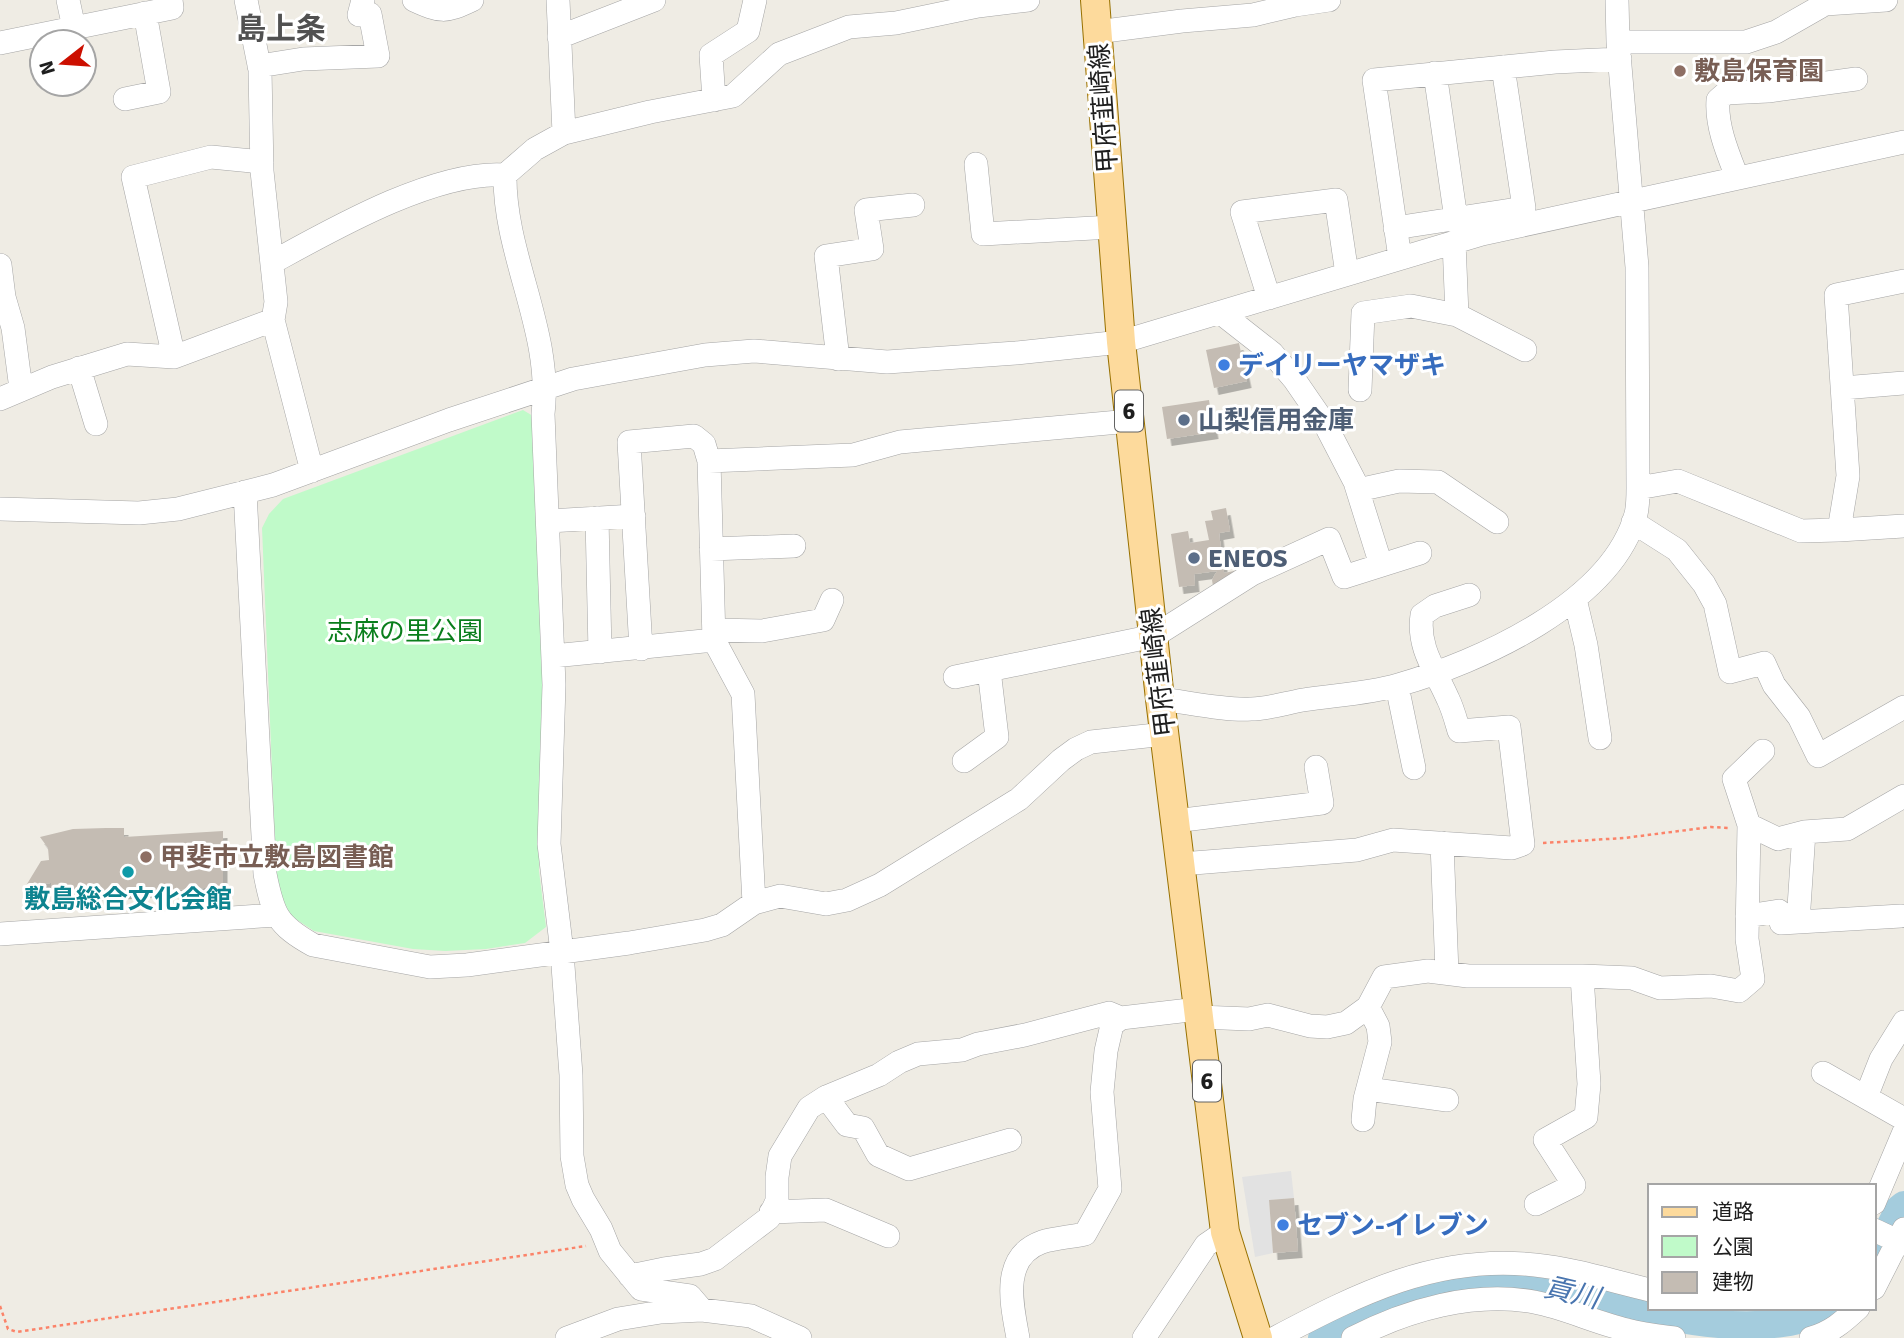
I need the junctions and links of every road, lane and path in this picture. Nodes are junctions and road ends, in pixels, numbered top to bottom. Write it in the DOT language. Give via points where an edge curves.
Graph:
graph roads {
  1 [pos="68,0"];
  2 [pos="171,0"];
  3 [pos="246,0"];
  4 [pos="363,0"];
  5 [pos="414,0"];
  6 [pos="472,0"];
  7 [pos="558,0"];
  8 [pos="654,0"];
  9 [pos="755,0"];
  10 [pos="1028,0"];
  11 [pos="1095,0"];
  12 [pos="1329,0"];
  13 [pos="1618,0"];
  14 [pos="1886,0"];
  15 [pos="145,13"];
  16 [pos="74,28"];
  17 [pos="1097,32"];
  18 [pos="28,37"];
  19 [pos="559,37"];
  20 [pos="0,43"];
  21 [pos="1619,51"];
  22 [pos="259,66"];
  23 [pos="1503,67"];
  24 [pos="1435,74"];
  25 [pos="1856,79"];
  26 [pos="125,99"];
  27 [pos="714,100"];
  28 [pos="564,133"];
  29 [pos="1904,142"];
  30 [pos="262,162"];
  31 [pos="976,164"];
  32 [pos="505,175"];
  33 [pos="1737,177"];
  34 [pos="1630,200"];
  35 [pos="913,205"];
  36 [pos="1456,219"];
  37 [pos="1112,227"];
  38 [pos="1395,228"];
  39 [pos="1454,242"];
  40 [pos="1399,258"];
  41 [pos="272,262"];
  42 [pos="0,265"];
  43 [pos="1347,274"];
  44 [pos="1904,281"];
  45 [pos="1269,298"];
  46 [pos="1221,313"];
  47 [pos="1457,315"];
  48 [pos="273,320"];
  49 [pos="1121,342"];
  50 [pos="1525,350"];
  51 [pos="174,357"];
  52 [pos="838,359"];
  53 [pos="79,368"];
  54 [pos="1904,383"];
  55 [pos="546,388"];
  56 [pos="1843,388"];
  57 [pos="21,389"];
  58 [pos="1360,390"];
  59 [pos="0,399"];
  60 [pos="1130,421"];
  61 [pos="96,424"];
  62 [pos="709,461"];
  63 [pos="312,471"];
  64 [pos="1638,488"];
  65 [pos="1358,490"];
  66 [pos="245,492"];
  67 [pos="0,509"];
  68 [pos="634,516"];
  69 [pos="597,518"];
  70 [pos="549,521"];
  71 [pos="1497,522"];
  72 [pos="1633,522"];
  73 [pos="1904,526"];
  74 [pos="1839,530"];
  75 [pos="794,546"];
  76 [pos="711,549"];
  77 [pos="1419,553"];
  78 [pos="1381,565"];
  79 [pos="1469,595"];
  80 [pos="1575,599"];
  81 [pos="832,600"];
  82 [pos="714,635"];
  83 [pos="1154,636"];
  84 [pos="641,649"];
  85 [pos="600,652"];
  86 [pos="553,656"];
  87 [pos="989,670"];
  88 [pos="1435,673"];
  89 [pos="955,677"];
  90 [pos="1396,686"];
  91 [pos="1160,699"];
  92 [pos="1904,707"];
  93 [pos="1165,734"];
  94 [pos="1600,738"];
  95 [pos="1763,751"];
  96 [pos="964,761"];
  97 [pos="1315,767"];
  98 [pos="1414,768"];
  99 [pos="1904,796"];
  100 [pos="1175,821"];
  101 [pos="1749,825"];
  102 [pos="1804,832"];
  103 [pos="1441,843"];
  104 [pos="1523,844"];
  105 [pos="1181,864"];
  106 [pos="754,903"];
  107 [pos="276,915"];
  108 [pos="1747,916"];
  109 [pos="1901,916"];
  110 [pos="1798,922"];
  111 [pos="0,934"];
  112 [pos="562,953"];
  113 [pos="1447,973"];
  114 [pos="1582,976"];
  115 [pos="1368,1007"];
  116 [pos="1198,1013"];
  117 [pos="1121,1018"];
  118 [pos="1904,1022"];
  119 [pos="1824,1073"];
  120 [pos="1368,1089"];
  121 [pos="826,1097"];
  122 [pos="1866,1097"];
  123 [pos="1447,1100"];
  124 [pos="1904,1119"];
  125 [pos="1363,1120"];
  126 [pos="1904,1132"];
  127 [pos="1010,1140"];
  128 [pos="1904,1181"];
  129 [pos="1876,1199"];
  130 [pos="1536,1204"];
  131 [pos="771,1212"];
  132 [pos="1226,1233"];
  133 [pos="888,1236"];
  134 [pos="1895,1237"];
  135 [pos="607,1243"];
  136 [pos="630,1276"];
  137 [pos="1876,1283"];
  138 [pos="1648,1290"];
  139 [pos="0,1306"];
  140 [pos="702,1310"];
  141 [pos="1856,1310"];
  142 [pos="567,1338"];
  143 [pos="800,1338"];
  144 [pos="1018,1338"];
  145 [pos="1144,1338"];
  146 [pos="1258,1338"];
  147 [pos="1275,1338"];
  148 [pos="1353,1338"];
  149 [pos="1675,1338"];
  150 [pos="1811,1338"];
  1 -- 16 [label="street"];
  2 -- 15 [label="street" via="172,8"];
  3 -- 22 [label="street"];
  4 -- 22 [label="street" via="359,15 370,14 379,57 303,59"];
  5 -- 6 [label="street" via="446,11"];
  7 -- 19 [label="street"];
  8 -- 19 [label="street"];
  9 -- 27 [label="street" via="748,32 711,55"];
  10 -- 27 [label="street" via="849,27 779,54 733,96"];
  11 -- 17 [label="main road, 甲府韮崎線 / 6"];
  12 -- 17 [label="street" via="1253,15"];
  13 -- 21 [label="street"];
  14 -- 21 [label="street" via="1825,4 1776,32 1746,42"];
  15 -- 16 [label="street"];
  15 -- 26 [label="street" via="159,92"];
  17 -- 37 [label="main road, 甲府韮崎線 / 6"];
  18 -- 20 [label="street"];
  19 -- 28 [label="street"];
  21 -- 23 [label="street"];
  21 -- 34 [label="street"];
  22 -- 30 [label="street"];
  23 -- 24 [label="street"];
  23 -- 36 [label="street" via="1524,208"];
  24 -- 36 [label="street"];
  24 -- 38 [label="street" via="1374,80"];
  25 -- 33 [label="street" via="1726,93 1718,100 1718,108"];
  27 -- 28 [label="street"];
  28 -- 32 [label="street" via="535,149"];
  29 -- 33 [label="street"];
  30 -- 41 [label="street"];
  30 -- 51 [label="street" via="211,157 133,177"];
  31 -- 37 [label="street" via="984,233"];
  32 -- 41 [label="street" via="489,173 421,191 360,215"];
  32 -- 55 [label="street" via="505,202"];
  33 -- 34 [label="street"];
  34 -- 39 [label="street"];
  34 -- 64 [label="street" via="1637,267"];
  35 -- 52 [label="street" via="866,210 872,249 826,256"];
  36 -- 38 [label="street"];
  37 -- 49 [label="main road, 甲府韮崎線 / 6"];
  38 -- 40 [label="street"];
  39 -- 40 [label="street"];
  39 -- 47 [label="street"];
  40 -- 43 [label="street"];
  41 -- 48 [label="street"];
  42 -- 57 [label="street"];
  43 -- 45 [label="street"];
  43 -- 45 [label="street" via="1336,200 1242,212"];
  44 -- 56 [label="street" via="1836,295"];
  45 -- 46 [label="street"];
  46 -- 49 [label="street"];
  46 -- 65 [label="street" via="1272,353 1294,379 1325,424"];
  47 -- 50 [label="street"];
  47 -- 58 [label="street" via="1411,306 1363,313"];
  48 -- 51 [label="street"];
  48 -- 63 [label="street"];
  49 -- 52 [label="street" via="887,362"];
  49 -- 60 [label="main road, 甲府韮崎線 / 6"];
  51 -- 53 [label="street" via="127,354"];
  52 -- 55 [label="street" via="754,351 705,355"];
  53 -- 57 [label="street"];
  53 -- 61 [label="street"];
  54 -- 56 [label="street"];
  55 -- 63 [label="street"];
  55 -- 70 [label="street" via="543,414"];
  56 -- 74 [label="street" via="1848,477"];
  57 -- 59 [label="street"];
  60 -- 62 [label="street" via="900,442 853,455"];
  60 -- 83 [label="main road, 甲府韮崎線 / 6"];
  62 -- 68 [label="street" via="705,444 694,436 629,442"];
  62 -- 76 [label="street"];
  63 -- 66 [label="street"];
  64 -- 72 [label="street"];
  64 -- 74 [label="street" via="1678,481 1801,531"];
  65 -- 71 [label="street" via="1399,481 1438,481"];
  65 -- 78 [label="street"];
  66 -- 67 [label="street" via="139,513"];
  66 -- 107 [label="street" via="265,874"];
  68 -- 69 [label="street"];
  68 -- 84 [label="street"];
  69 -- 70 [label="street"];
  69 -- 85 [label="street"];
  70 -- 86 [label="street"];
  72 -- 80 [label="street" via="1600,578"];
  72 -- 92 [label="street" via="1677,550 1704,584 1715,604 1731,672 1764,663 1818,756"];
  73 -- 74 [label="street"];
  75 -- 76 [label="street"];
  76 -- 82 [label="street"];
  77 -- 78 [label="street"];
  78 -- 83 [label="street" via="1344,577 1329,539 1252,574"];
  79 -- 88 [label="street" via="1422,615 1424,649"];
  80 -- 88 [label="street" via="1512,641"];
  80 -- 94 [label="street"];
  81 -- 82 [label="street" via="823,620"];
  82 -- 84 [label="street"];
  82 -- 106 [label="street" via="743,695"];
  83 -- 87 [label="street"];
  83 -- 91 [label="main road, 甲府韮崎線 / 6"];
  84 -- 85 [label="street"];
  85 -- 86 [label="street"];
  86 -- 112 [label="street" via="549,844"];
  87 -- 89 [label="street"];
  87 -- 96 [label="street" via="997,737"];
  88 -- 90 [label="street"];
  88 -- 104 [label="street" via="1459,731 1508,727"];
  90 -- 91 [label="street" via="1250,709"];
  90 -- 98 [label="street"];
  91 -- 93 [label="main road, 甲府韮崎線 / 6"];
  93 -- 100 [label="main road, 甲府韮崎線 / 6"];
  93 -- 106 [label="street" via="1091,742 1076,749 1019,799 880,885 847,900 826,904 780,897"];
  95 -- 101 [label="street" via="1734,779"];
  97 -- 100 [label="street" via="1322,803"];
  99 -- 102 [label="street" via="1847,828"];
  100 -- 105 [label="main road, 甲府韮崎線 / 6"];
  101 -- 102 [label="street" via="1778,839"];
  101 -- 104 [label="path"];
  101 -- 108 [label="street"];
  102 -- 110 [label="street"];
  103 -- 104 [label="street" via="1513,848"];
  103 -- 105 [label="street" via="1393,839 1357,850"];
  103 -- 113 [label="street"];
  105 -- 116 [label="main road, 甲府韮崎線 / 6"];
  106 -- 112 [label="street" via="722,925 705,930"];
  107 -- 111 [label="street"];
  107 -- 112 [label="street" via="295,935 313,945 430,967"];
  108 -- 110 [label="street" via="1779,911 1781,923"];
  108 -- 114 [label="street" via="1753,979 1740,991 1711,986 1660,988 1632,978"];
  109 -- 110 [label="street"];
  112 -- 135 [label="street" via="572,1156 580,1192"];
  113 -- 114 [label="street"];
  113 -- 115 [label="street" via="1384,977"];
  114 -- 130 [label="street" via="1589,1084 1586,1117 1545,1140 1574,1185"];
  115 -- 116 [label="street" via="1346,1023 1328,1027 1268,1016 1249,1019"];
  115 -- 120 [label="street" via="1380,1042"];
  116 -- 117 [label="street"];
  116 -- 132 [label="main road, 甲府韮崎線 / 6"];
  117 -- 121 [label="street" via="1109,1013 962,1050 918,1054"];
  117 -- 144 [label="street" via="1112,1025 1102,1092 1110,1189 1085,1234 1041,1243 1023,1255 1012,1273"];
  118 -- 122 [label="street" via="1881,1059"];
  119 -- 122 [label="street"];
  120 -- 123 [label="street"];
  120 -- 125 [label="street"];
  121 -- 127 [label="street" via="846,1125 863,1128 878,1155 909,1170"];
  121 -- 131 [label="street" via="809,1108 780,1156 777,1201"];
  122 -- 124 [label="street"];
  126 -- 129 [label="street"];
  128 -- 129 [label="street"];
  131 -- 133 [label="street" via="826,1210"];
  131 -- 136 [label="street" via="715,1259"];
  132 -- 145 [label="street" via="1206,1245"];
  132 -- 146 [label="main road, 甲府韮崎線 / 6"];
  134 -- 137 [label="street"];
  135 -- 136 [label="street"];
  135 -- 139 [label="path" via="17,1332 8,1329"];
  136 -- 140 [label="street" via="641,1289 690,1296"];
  138 -- 147 [label="street" via="1532,1265 1461,1266 1377,1287"];
  140 -- 142 [label="street" via="618,1319"];
  140 -- 143 [label="street" via="751,1316"];
  141 -- 150 [label="street" via="1841,1324"];
  148 -- 149 [label="street" via="1404,1316 1450,1304 1511,1299 1626,1330"];
}
